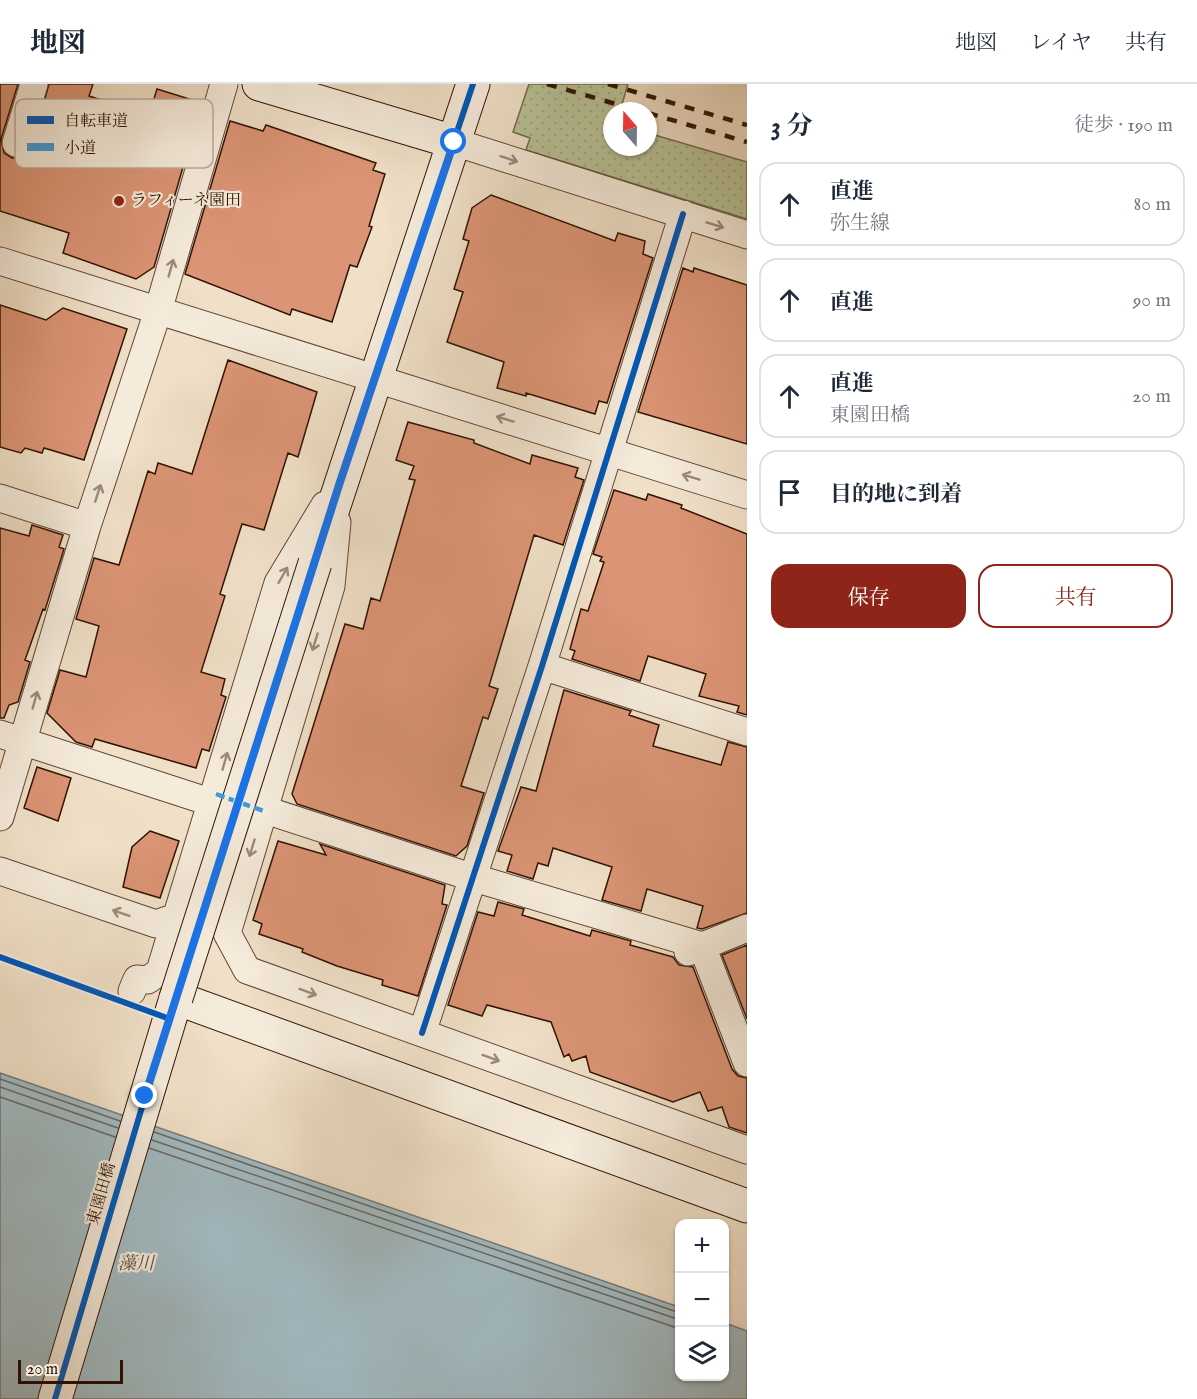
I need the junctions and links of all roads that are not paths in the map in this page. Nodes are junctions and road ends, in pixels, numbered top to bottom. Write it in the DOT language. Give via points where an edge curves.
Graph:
graph roads {
  1 [pos="34,84"];
  2 [pos="224,84"];
  3 [pos="260,84"];
  4 [pos="473,84"];
  5 [pos="29,99"];
  6 [pos="213,122"];
  7 [pos="454,142"];
  8 [pos="200,168"];
  9 [pos="682,214"];
  10 [pos="747,235"];
  11 [pos="0,261"];
  12 [pos="158,311"];
  13 [pos="375,378"];
  14 [pos="607,451"];
  15 [pos="340,482"];
  16 [pos="747,495"];
  17 [pos="0,498"];
  18 [pos="87,526"];
  19 [pos="542,666"];
  20 [pos="747,732"];
  21 [pos="12,738"];
  22 [pos="214,798"];
  23 [pos="264,811"];
  24 [pos="0,816"];
  25 [pos="0,871"];
  26 [pos="471,877"];
  27 [pos="176,917"];
  28 [pos="747,928"];
  29 [pos="227,933"];
  30 [pos="695,949"];
  31 [pos="132,991"];
  32 [pos="176,998"];
  33 [pos="422,1033"];
  34 [pos="747,1064"];
  35 [pos="747,1150"];
  36 [pos="747,1206"];
  37 [pos="56,1399"];
  1 -- 5 [label="street"];
  6 -- 2 [label="street, one-way"];
  3 -- 7 [label="street"];
  4 -- 7 [label="street, 東園田橋"];
  7 -- 9 [label="street, one-way"];
  7 -- 13 [label="street, 東園田橋"];
  12 -- 8 [label="street, one-way"];
  9 -- 10 [label="street, one-way"];
  9 -- 14 [label="street"];
  11 -- 12 [label="street"];
  12 -- 13 [label="street"];
  18 -- 12 [label="street, one-way"];
  14 -- 13 [label="street, one-way"];
  13 -- 15 [label="street, 東園田橋"];
  16 -- 14 [label="street, one-way"];
  14 -- 19 [label="street"];
  22 -- 15 [label="street, one-way" via="278,583"];
  15 -- 23 [label="street, one-way" via="332,586"];
  15 -- 32 [label="street, 東園田橋, bridge"];
  17 -- 18 [label="street"];
  21 -- 18 [label="street, one-way"];
  19 -- 20 [label="street"];
  19 -- 26 [label="street"];
  21 -- 22 [label="street"];
  21 -- 24 [label="street"];
  22 -- 23 [label="street"];
  22 -- 27 [label="street"];
  23 -- 26 [label="street"];
  23 -- 29 [label="street, one-way"];
  27 -- 25 [label="street, one-way" via="156,924"];
  26 -- 30 [label="street"];
  26 -- 33 [label="street"];
  27 -- 29 [label="street"];
  27 -- 31 [label="street" via="160,971 148,980 137,980"];
  28 -- 30 [label="street"];
  29 -- 33 [label="street, one-way" via="247,970"];
  30 -- 34 [label="street"];
  32 -- 36 [label="street"];
  32 -- 37 [label="street, 東園田橋"];
  33 -- 35 [label="street, one-way"];
}
